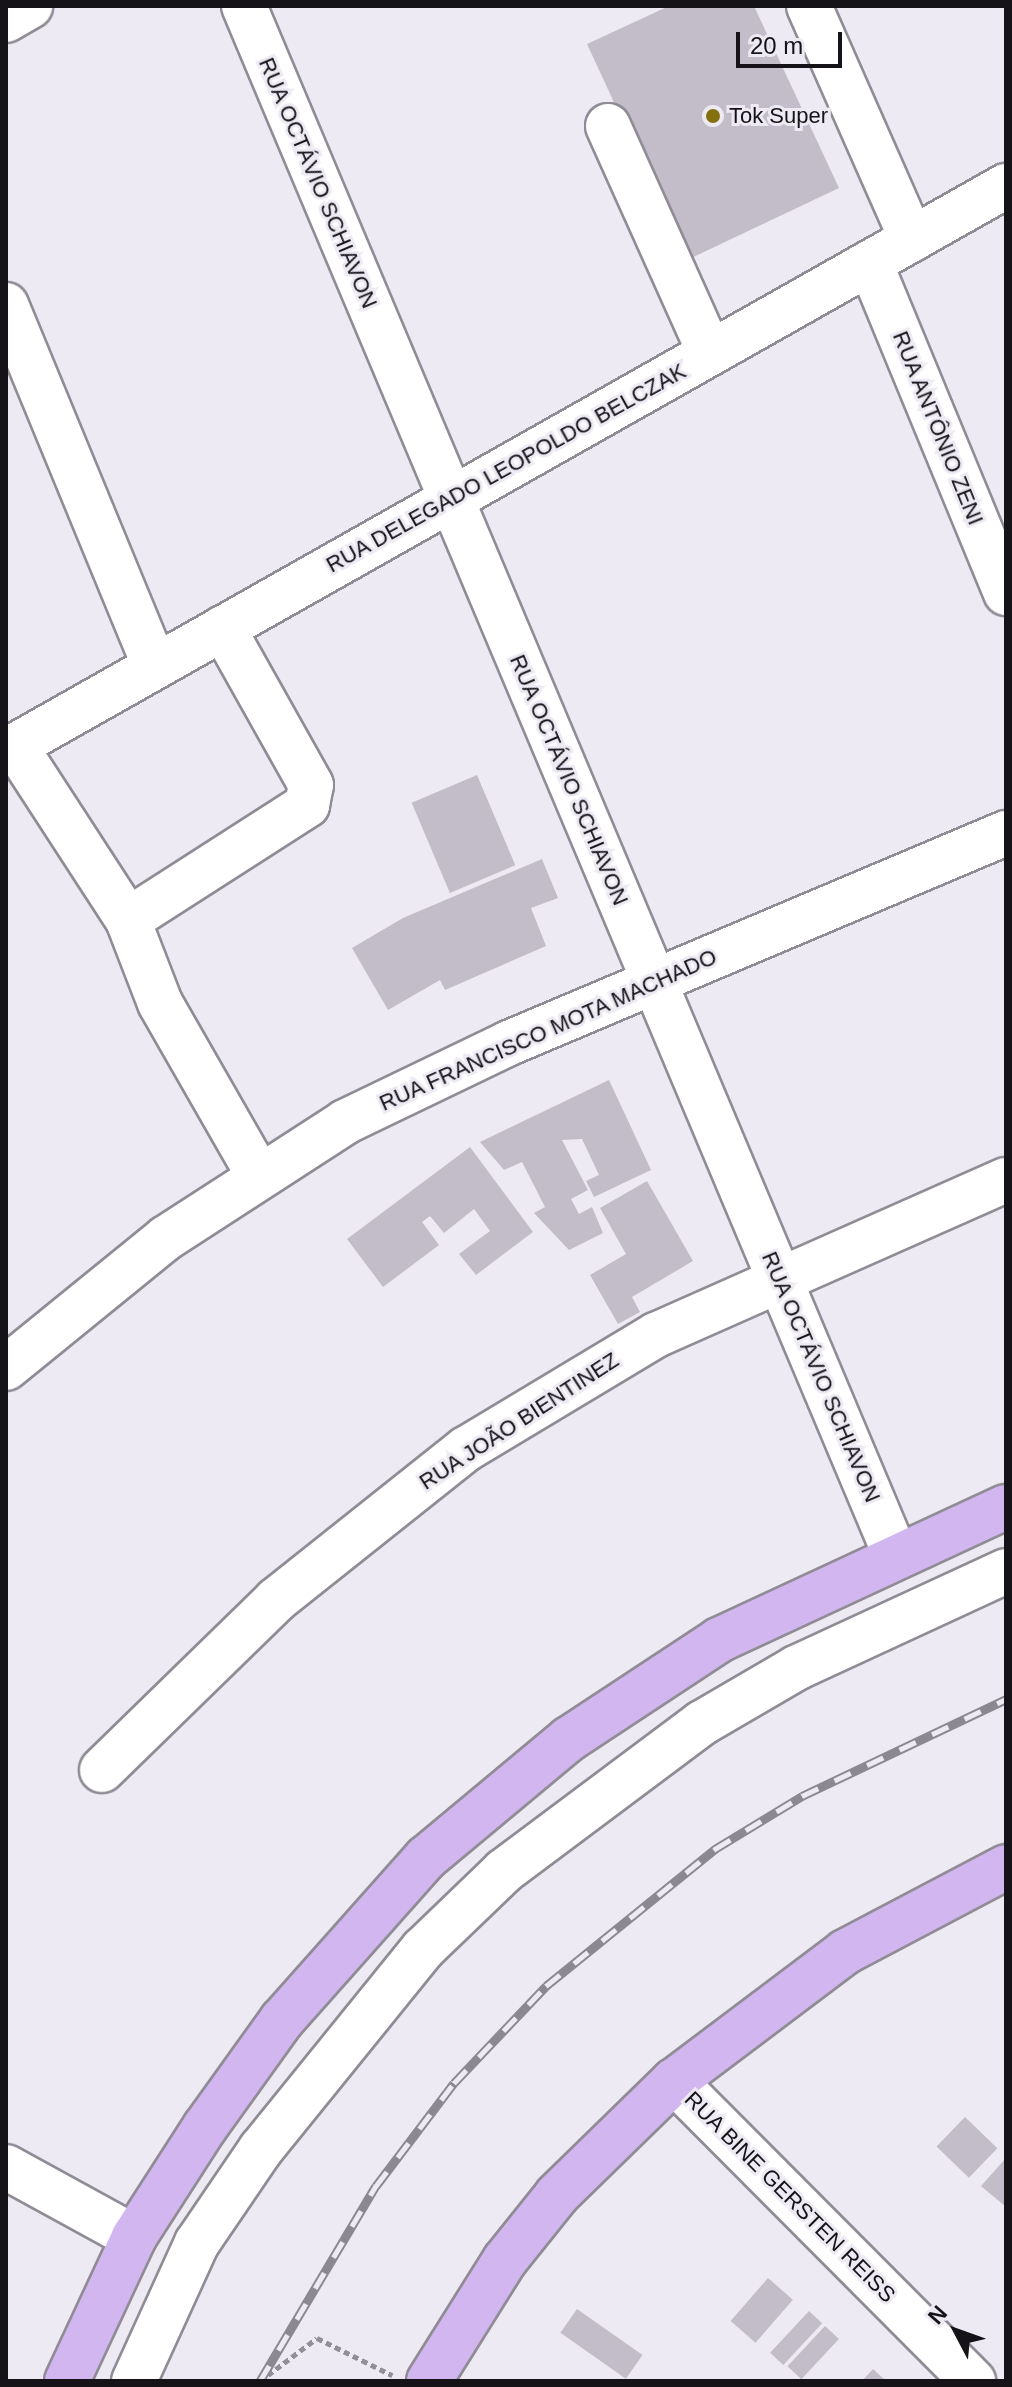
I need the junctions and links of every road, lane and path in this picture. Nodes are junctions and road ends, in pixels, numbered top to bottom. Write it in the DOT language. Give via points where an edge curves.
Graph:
graph roads {
  1 [pos="30,6"];
  2 [pos="244,6"];
  3 [pos="809,6"];
  4 [pos="6,20"];
  5 [pos="608,126"];
  6 [pos="1006,186"];
  7 [pos="912,239"];
  8 [pos="870,263"];
  9 [pos="6,305"];
  10 [pos="710,353"];
  11 [pos="451,499"];
  12 [pos="1006,593"];
  13 [pos="223,628"];
  14 [pos="155,666"];
  15 [pos="10,748"];
  16 [pos="1006,833"];
  17 [pos="128,920"];
  18 [pos="654,982"];
  19 [pos="258,1174"];
  20 [pos="1006,1180"];
  21 [pos="779,1275"];
  22 [pos="6,1368"];
  23 [pos="1006,1507"];
  24 [pos="895,1554"];
  25 [pos="1006,1571"];
  26 [pos="102,1770"];
  27 [pos="1006,1867"];
  28 [pos="674,2081"];
  29 [pos="6,2167"];
  30 [pos="134,2237"];
  31 [pos="67,2381"];
  32 [pos="134,2381"];
  33 [pos="260,2381"];
  34 [pos="403,2381"];
  35 [pos="429,2381"];
  36 [pos="973,2381"];
  1 -- 4 [label="street"];
  2 -- 11 [label="street, RUA OCTÁVIO SCHIAVON"];
  3 -- 7 [label="street"];
  5 -- 10 [label="street"];
  6 -- 7 [label="street, RUA DELEGADO LEOPOLDO BELCZAK"];
  7 -- 8 [label="street, RUA DELEGADO LEOPOLDO BELCZAK"];
  8 -- 10 [label="street, RUA DELEGADO LEOPOLDO BELCZAK"];
  8 -- 12 [label="street, RUA ANTÔNIO ZENI"];
  9 -- 14 [label="street"];
  10 -- 11 [label="street, RUA DELEGADO LEOPOLDO BELCZAK"];
  11 -- 13 [label="street, RUA DELEGADO LEOPOLDO BELCZAK"];
  11 -- 18 [label="street, RUA OCTÁVIO SCHIAVON"];
  13 -- 14 [label="street, RUA DELEGADO LEOPOLDO BELCZAK"];
  13 -- 17 [label="street" via="311,785 307,805"];
  14 -- 15 [label="street, RUA DELEGADO LEOPOLDO BELCZAK"];
  15 -- 17 [label="street"];
  16 -- 18 [label="street, RUA FRANCISCO MOTA MACHADO"];
  17 -- 19 [label="street" via="160,1003"];
  18 -- 19 [label="street, RUA FRANCISCO MOTA MACHADO" via="425,1080"];
  18 -- 21 [label="street, RUA OCTÁVIO SCHIAVON"];
  19 -- 22 [label="street, RUA FRANCISCO MOTA MACHADO"];
  20 -- 21 [label="street, RUA JOÃO BIENTINEZ"];
  21 -- 24 [label="street, RUA OCTÁVIO SCHIAVON"];
  21 -- 26 [label="street, RUA JOÃO BIENTINEZ" via="553,1393 440,1468 276,1600"];
  23 -- 24 [label="main road"];
  24 -- 30 [label="main road" via="719,1640 495,1795 361,1927 282,2020"];
  25 -- 32 [label="street" via="796,1668 702,1723 504,1871 423,1949 261,2149 197,2243"];
  27 -- 28 [label="main road" via="845,1952"];
  28 -- 35 [label="main road" via="557,2195 505,2260"];
  28 -- 36 [label="street, RUA BINE GERSTEN REISS"];
  29 -- 30 [label="street"];
  30 -- 31 [label="main road"];
  33 -- 34 [label="path" via="317,2338"];
}
